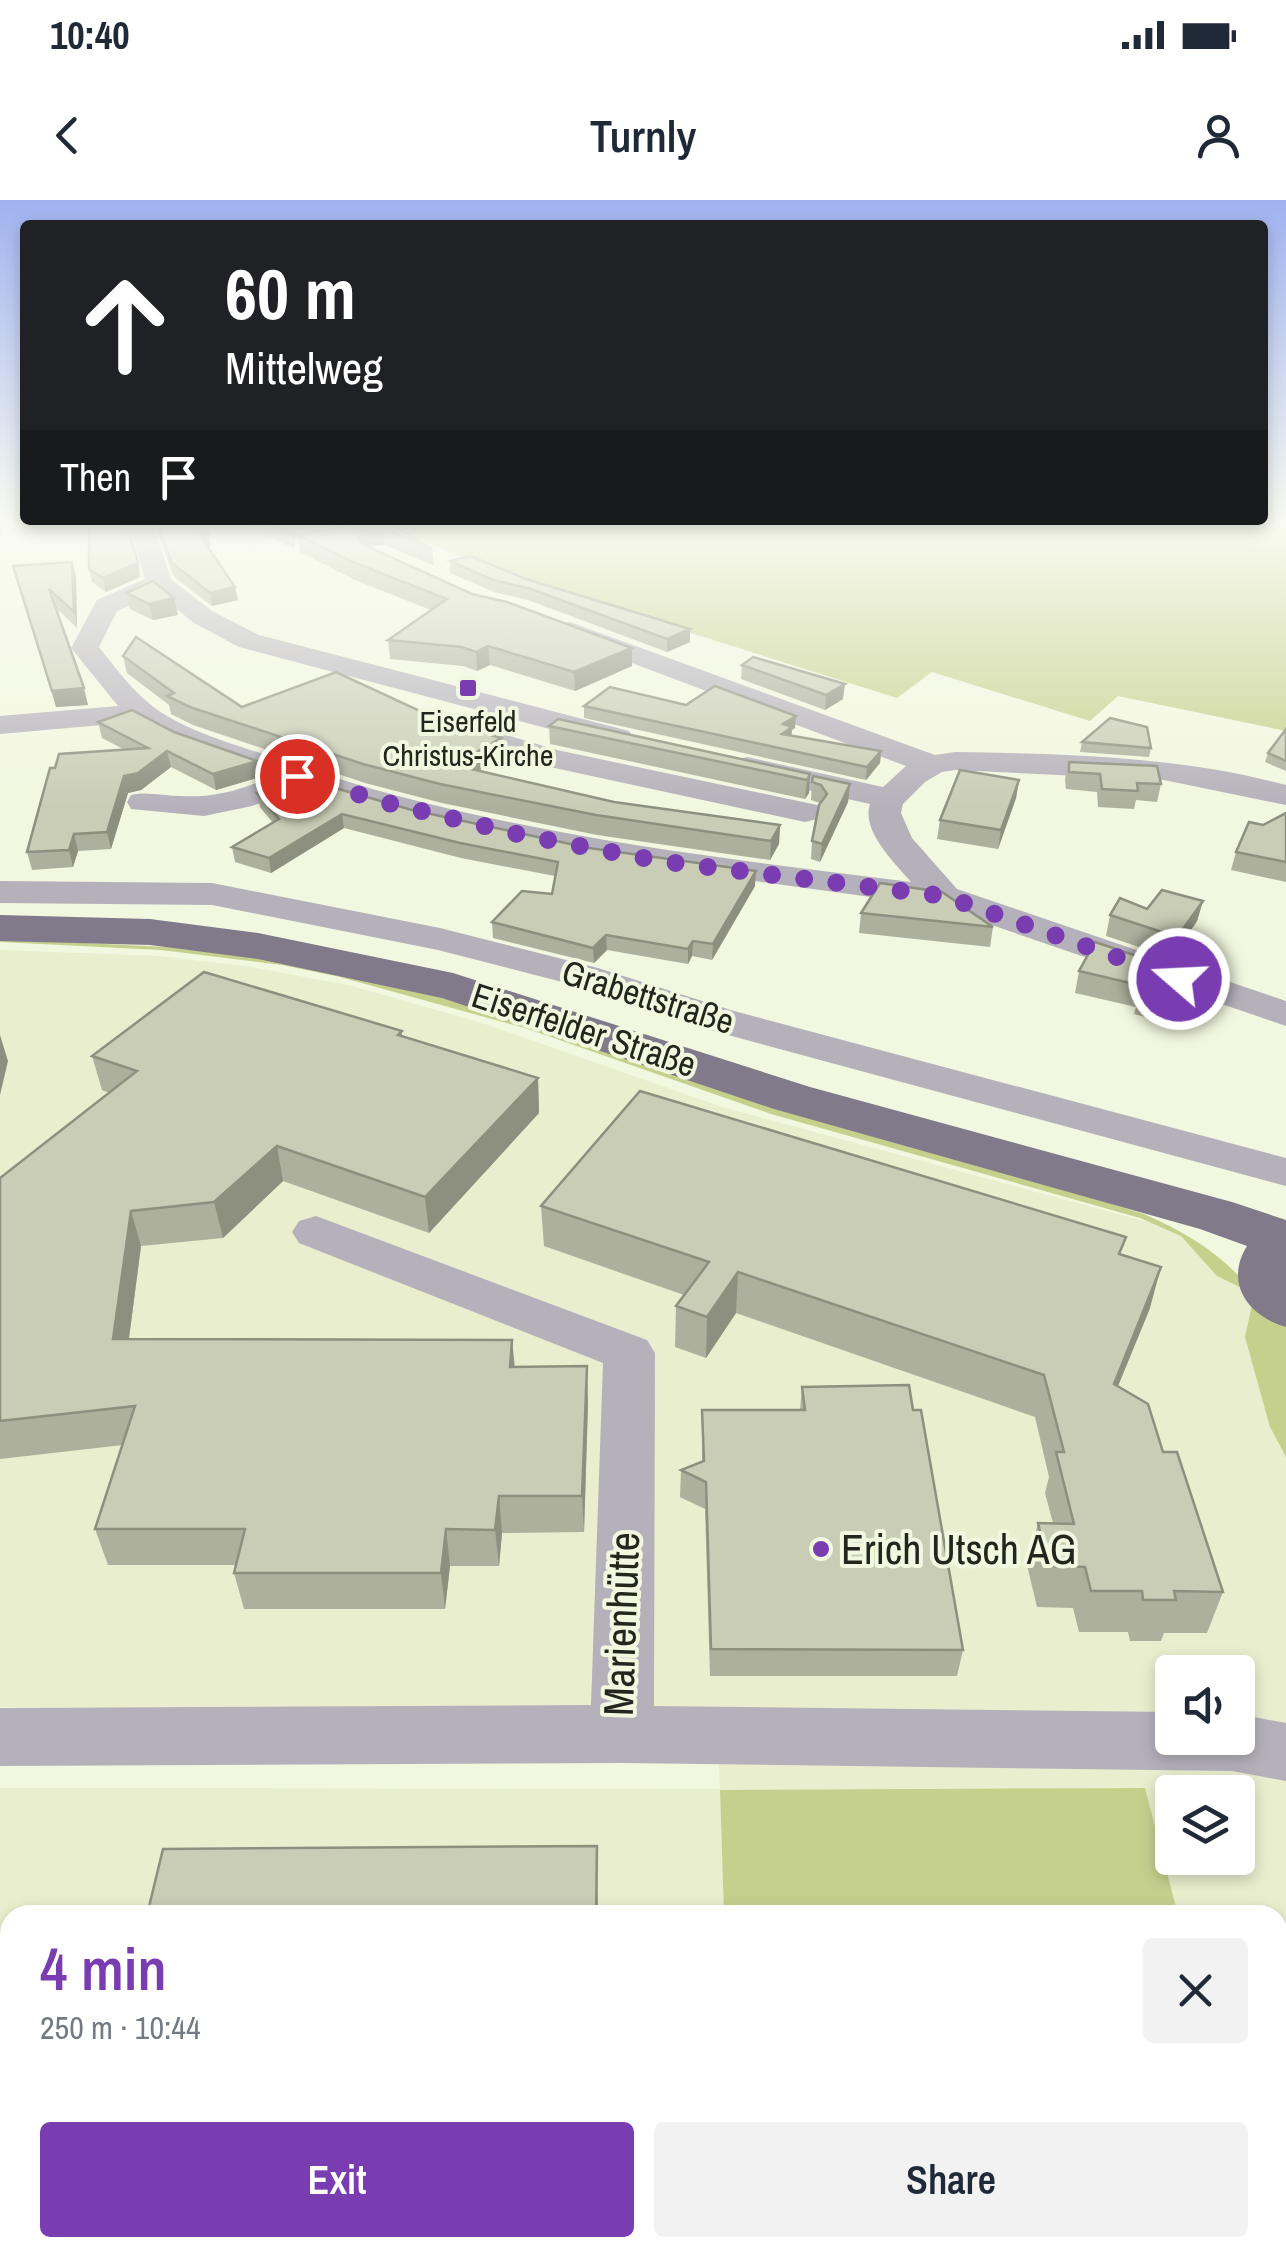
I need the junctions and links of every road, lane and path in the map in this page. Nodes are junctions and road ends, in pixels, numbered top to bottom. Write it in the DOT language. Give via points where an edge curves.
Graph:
graph roads {
  1 [pos="101,617"];
  2 [pos="205,617"];
  3 [pos="536,617"];
  4 [pos="310,659"];
  5 [pos="141,713"];
  6 [pos="0,725"];
  7 [pos="567,726"];
  8 [pos="643,744"];
  9 [pos="531,751"];
  10 [pos="719,760"];
  11 [pos="928,763"];
  12 [pos="297,776"];
  13 [pos="1286,795"];
  14 [pos="890,798"];
  15 [pos="144,802"];
  16 [pos="825,817"];
  17 [pos="0,892"];
  18 [pos="944,896"];
  19 [pos="0,928"];
  20 [pos="1286,1014"];
  21 [pos="1286,1172"];
  22 [pos="316,1232"];
  23 [pos="1281,1281"];
  24 [pos="622,1734"];
  25 [pos="0,1737"];
  26 [pos="1286,1752"];
  1 -- 5 [label="street" via="85,648"];
  2 -- 4 [label="street"];
  3 -- 11 [label="street"];
  4 -- 7 [label="street"];
  4 -- 9 [label="street" via="302,664 431,721"];
  5 -- 6 [label="street"];
  5 -- 12 [label="street"];
  7 -- 8 [label="street"];
  7 -- 9 [label="street"];
  9 -- 16 [label="street"];
  10 -- 14 [label="street"];
  11 -- 13 [label="street" via="1236,779"];
  11 -- 14 [label="street"];
  12 -- 15 [label="street" via="212,807"];
  12 -- 18 [label="street" via="503,830 660,861"];
  14 -- 18 [label="street" via="886,824"];
  17 -- 21 [label="street, Grabettstraße" via="212,894 440,938"];
  18 -- 20 [label="street"];
  19 -- 23 [label="main road, Eiserfelder Straße" via="150,932 258,946 437,983 792,1098 1154,1201"];
  22 -- 24 [label="street, Marienhütte" via="628,1353"];
  24 -- 25 [label="street, Marienhütte"];
  24 -- 26 [label="street" via="1232,1742"];
}
